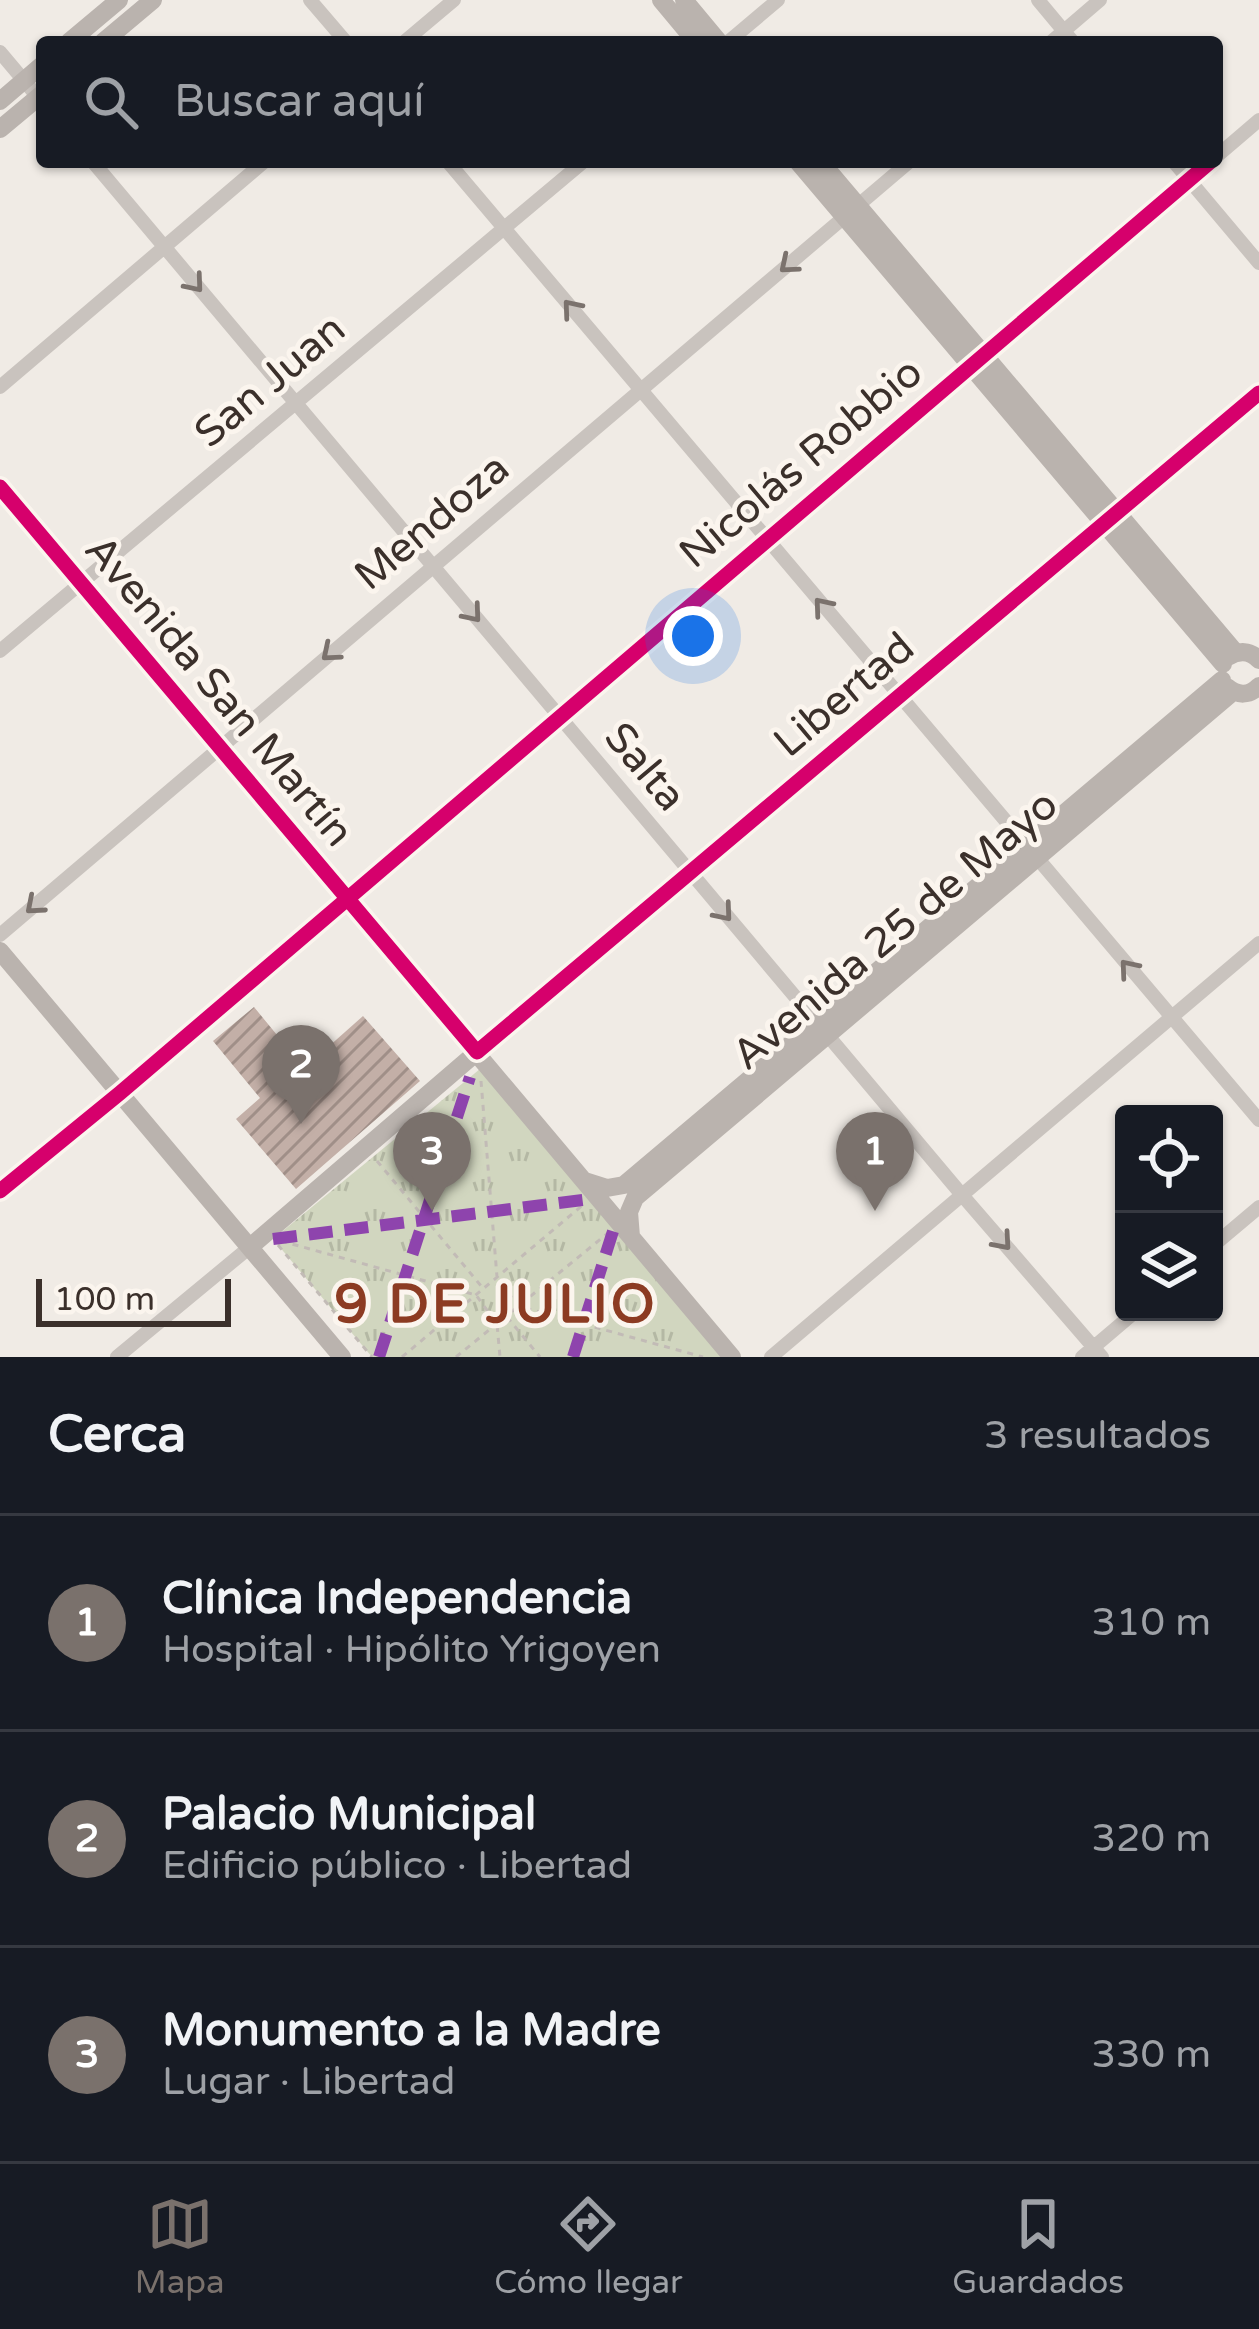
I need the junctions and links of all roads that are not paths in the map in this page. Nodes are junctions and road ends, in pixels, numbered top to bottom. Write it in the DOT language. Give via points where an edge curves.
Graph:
graph roads {
  1 [pos="118,0"];
  2 [pos="153,0"];
  3 [pos="310,0"];
  4 [pos="454,0"];
  5 [pos="661,0"];
  6 [pos="684,0"];
  7 [pos="778,0"];
  8 [pos="1038,0"];
  9 [pos="1100,0"];
  10 [pos="76,36"];
  11 [pos="111,36"];
  12 [pos="341,36"];
  13 [pos="411,36"];
  14 [pos="691,36"];
  15 [pos="717,36"];
  16 [pos="731,36"];
  17 [pos="1068,36"];
  18 [pos="0,52"];
  19 [pos="36,70"];
  20 [pos="24,80"];
  21 [pos="36,93"];
  22 [pos="0,101"];
  23 [pos="36,102"];
  24 [pos="1259,120"];
  25 [pos="0,129"];
  26 [pos="1223,151"];
  27 [pos="98,168"];
  28 [pos="256,168"];
  29 [pos="453,168"];
  30 [pos="576,168"];
  31 [pos="804,168"];
  32 [pos="824,168"];
  33 [pos="902,168"];
  34 [pos="1179,168"];
  35 [pos="1203,168"];
  36 [pos="1189,180"];
  37 [pos="851,211"];
  38 [pos="504,227"];
  39 [pos="164,247"];
  40 [pos="1259,263"];
  41 [pos="977,360"];
  42 [pos="0,387"];
  43 [pos="640,390"];
  44 [pos="1259,393"];
  45 [pos="296,403"];
  46 [pos="0,487"];
  47 [pos="1111,518"];
  48 [pos="766,540"];
  49 [pos="432,566"];
  50 [pos="81,583"];
  51 [pos="0,651"];
  52 [pos="1245,674"];
  53 [pos="898,697"];
  54 [pos="559,716"];
  55 [pos="219,747"];
  56 [pos="1030,852"];
  57 [pos="690,872"];
  58 [pos="346,897"];
  59 [pos="0,935"];
  60 [pos="1259,944"];
  61 [pos="0,951"];
  62 [pos="1170,1018"];
  63 [pos="822,1028"];
  64 [pos="476,1052"];
  65 [pos="120,1093"];
  66 [pos="1259,1120"];
  67 [pos="587,1190"];
  68 [pos="0,1191"];
  69 [pos="962,1195"];
  70 [pos="1259,1207"];
  71 [pos="623,1232"];
  72 [pos="1223,1237"];
  73 [pos="250,1247"];
  74 [pos="1126,1321"];
  75 [pos="1093,1354"];
  76 [pos="117,1357"];
  77 [pos="342,1357"];
  78 [pos="733,1357"];
  79 [pos="771,1357"];
  1 -- 10 [label="main road"];
  2 -- 11 [label="main road"];
  3 -- 12 [label="street"];
  4 -- 13 [label="street"];
  5 -- 14 [label="main road"];
  6 -- 15 [label="main road"];
  7 -- 16 [label="street"];
  8 -- 17 [label="street"];
  9 -- 17 [label="street"];
  18 -- 20 [label="street"];
  19 -- 20 [label="main road"];
  20 -- 21 [label="street"];
  20 -- 22 [label="main road"];
  23 -- 25 [label="main road"];
  24 -- 26 [label="street, Nicolás Robbio"];
  27 -- 39 [label="street, Salta"];
  28 -- 39 [label="street"];
  29 -- 38 [label="street"];
  30 -- 38 [label="street, San Juan"];
  31 -- 37 [label="main road"];
  32 -- 37 [label="main road"];
  33 -- 37 [label="street, Mendoza"];
  34 -- 36 [label="street"];
  35 -- 36 [label="street, Nicolás Robbio"];
  36 -- 40 [label="street"];
  36 -- 41 [label="street, Nicolás Robbio"];
  37 -- 41 [label="main road"];
  37 -- 43 [label="street, Mendoza, one-way"];
  43 -- 38 [label="street, one-way"];
  38 -- 45 [label="street, San Juan"];
  39 -- 42 [label="street"];
  39 -- 45 [label="street, Salta, one-way"];
  41 -- 47 [label="main road"];
  41 -- 48 [label="street, Nicolás Robbio"];
  43 -- 48 [label="street"];
  43 -- 49 [label="street, Mendoza"];
  44 -- 47 [label="street, Libertad"];
  45 -- 49 [label="street, Salta"];
  45 -- 50 [label="street, San Juan"];
  46 -- 50 [label="main road, Avenida San Martín"];
  47 -- 52 [label="main road"];
  47 -- 53 [label="street, Libertad"];
  53 -- 48 [label="street, one-way"];
  48 -- 54 [label="street, Nicolás Robbio"];
  49 -- 54 [label="street, Salta, one-way"];
  49 -- 55 [label="street, Mendoza, one-way"];
  50 -- 51 [label="street, San Juan"];
  50 -- 55 [label="main road, Avenida San Martín"];
  52 -- 56 [label="main road, Avenida 25 de Mayo"];
  53 -- 56 [label="street"];
  53 -- 57 [label="street, Libertad"];
  54 -- 57 [label="street, Salta"];
  54 -- 58 [label="street, Nicolás Robbio"];
  55 -- 58 [label="main road, Avenida San Martín"];
  55 -- 59 [label="street, Mendoza, one-way"];
  62 -- 56 [label="street, one-way"];
  56 -- 63 [label="main road, Avenida 25 de Mayo"];
  57 -- 63 [label="street, Salta, one-way"];
  57 -- 64 [label="street, Libertad"];
  58 -- 64 [label="main road, Avenida San Martín"];
  58 -- 65 [label="street, Nicolás Robbio"];
  60 -- 62 [label="street"];
  61 -- 65 [label="main road"];
  62 -- 66 [label="street"];
  62 -- 69 [label="street"];
  63 -- 67 [label="main road, Avenida 25 de Mayo" via="624,1185"];
  63 -- 69 [label="street, Salta"];
  63 -- 71 [label="main road, Avenida 25 de Mayo" via="635,1198"];
  64 -- 67 [label="main road, Avenida San Martín"];
  64 -- 73 [label="main road, Libertad"];
  65 -- 68 [label="street, Nicolás Robbio"];
  65 -- 73 [label="main road"];
  67 -- 71 [label="main road, Avenida San Martín"];
  69 -- 75 [label="street, Salta, one-way"];
  69 -- 79 [label="street"];
  70 -- 72 [label="street"];
  71 -- 78 [label="main road, Avenida San Martín"];
  73 -- 76 [label="street, Libertad"];
  73 -- 77 [label="main road"];
  74 -- 75 [label="street"];
}
